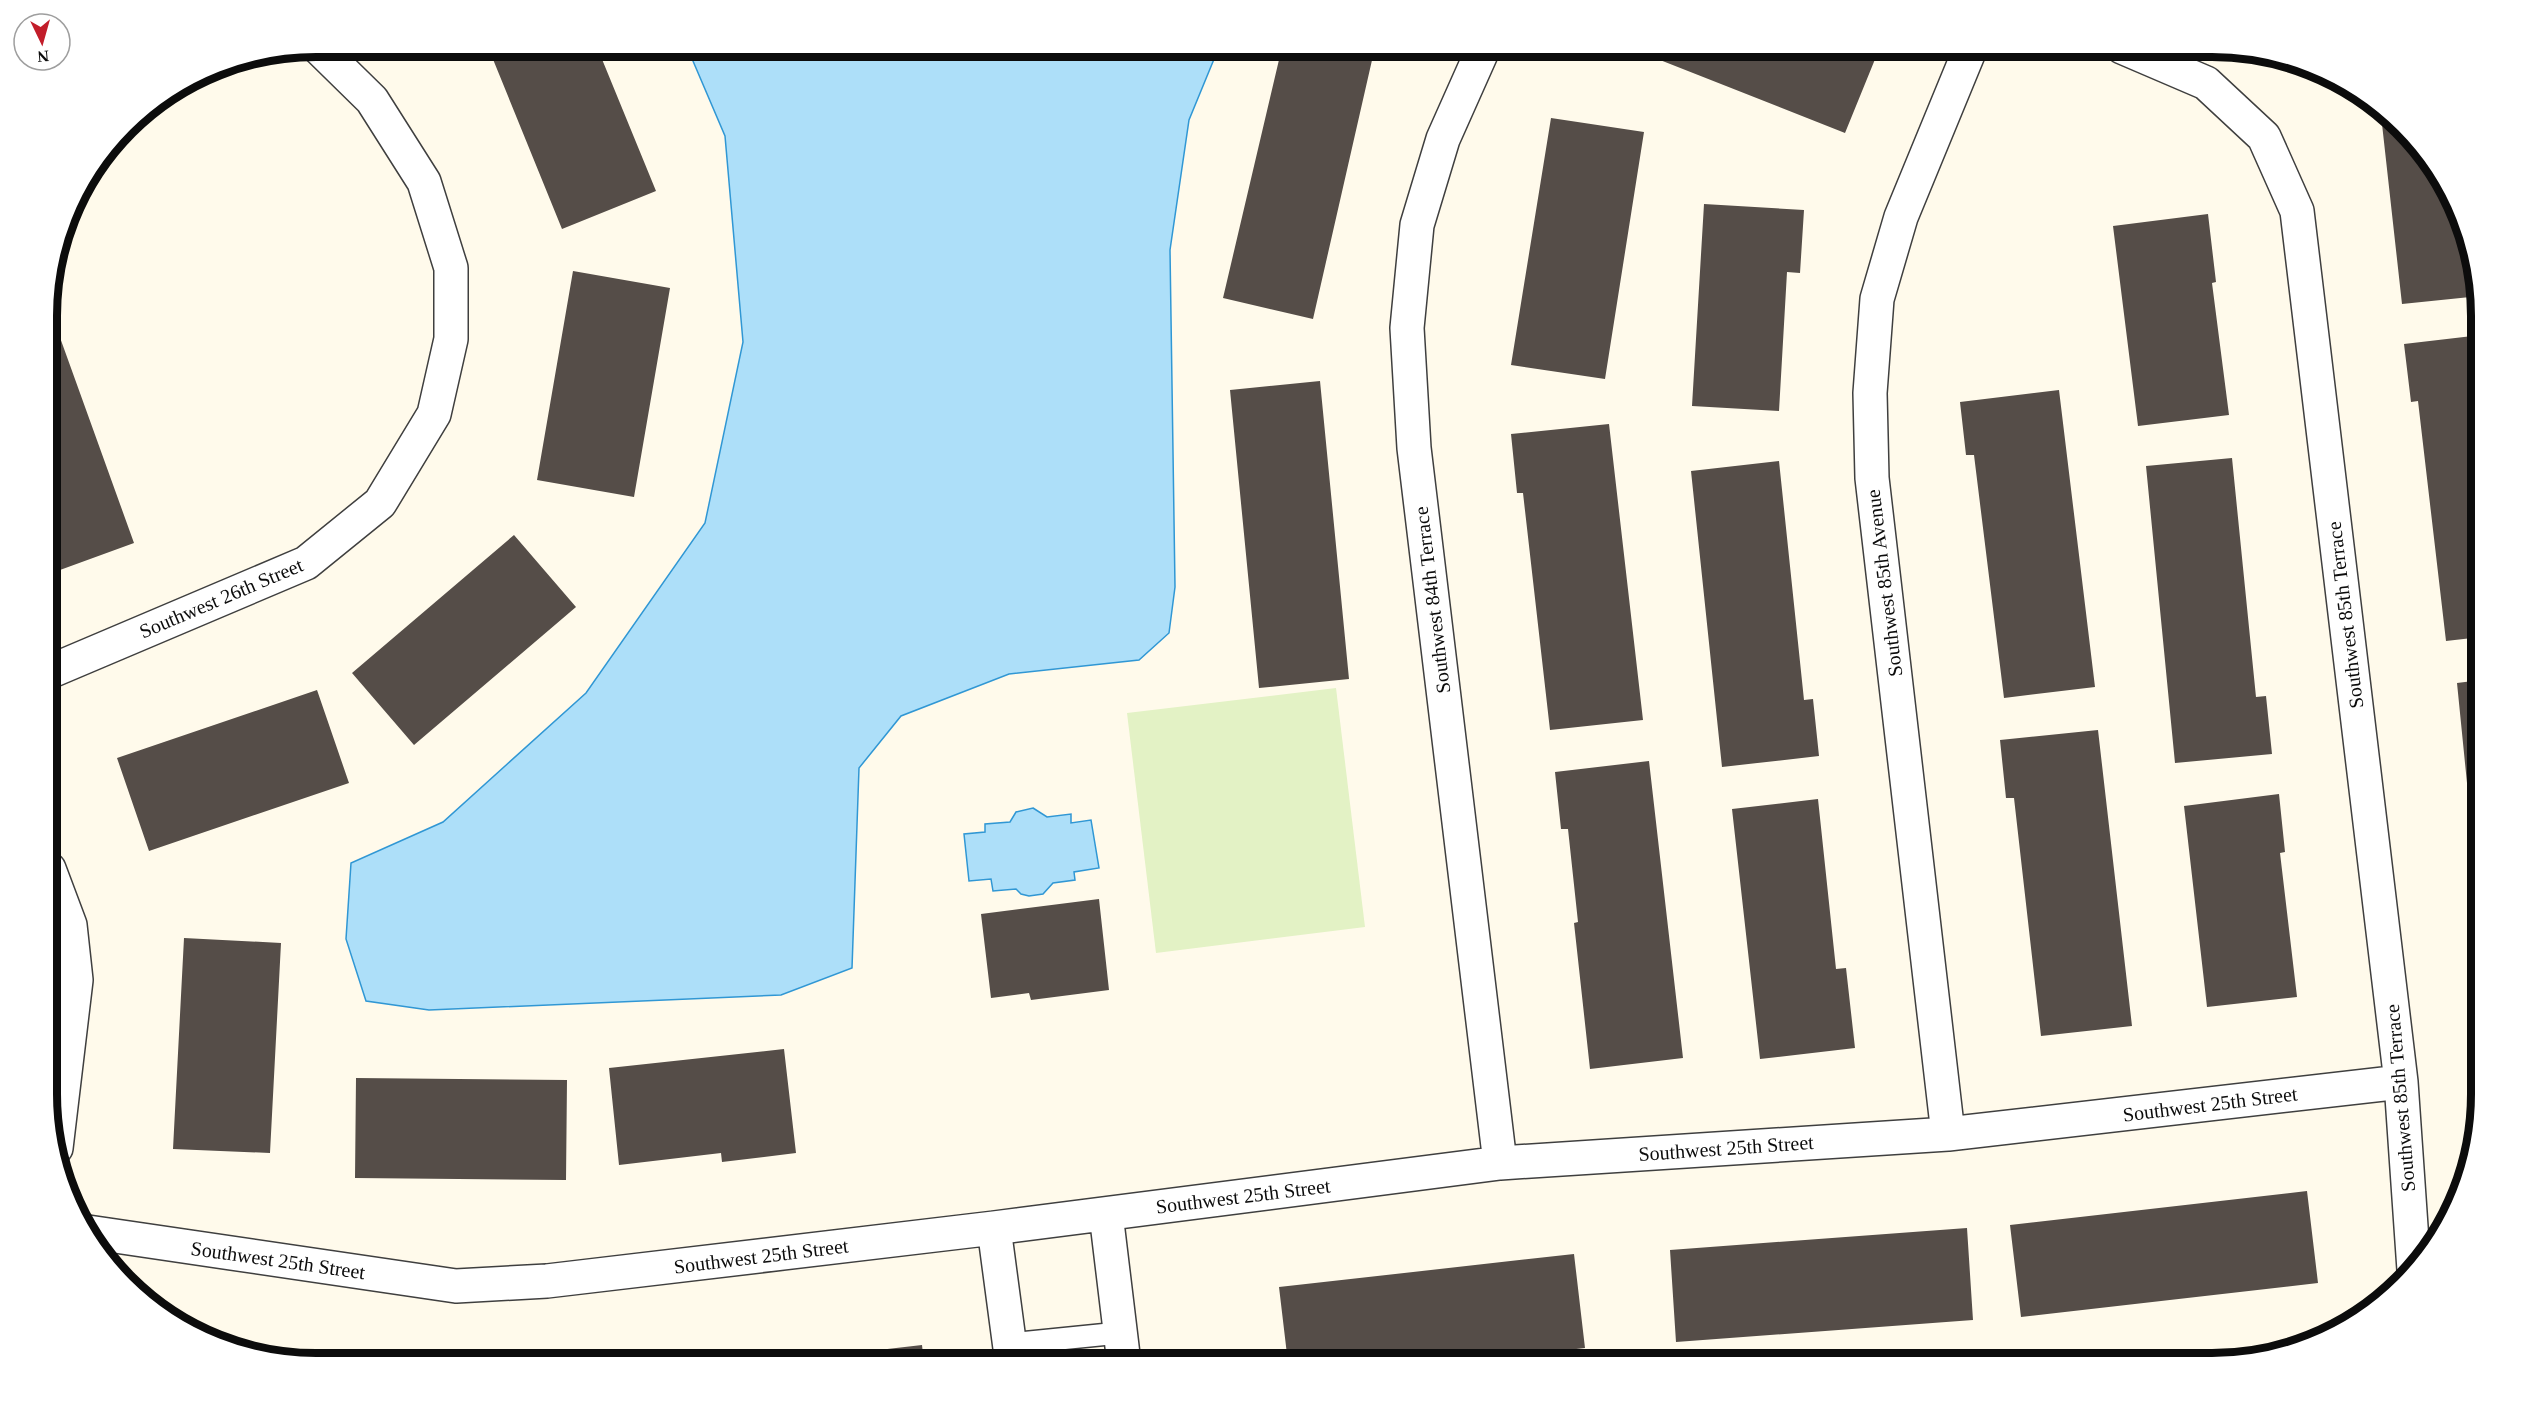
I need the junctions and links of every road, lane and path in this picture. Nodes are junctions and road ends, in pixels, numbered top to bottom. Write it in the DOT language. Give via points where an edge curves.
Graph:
graph roads {
  1 [pos="329,57"];
  2 [pos="1479,57"];
  3 [pos="1966,57"];
  4 [pos="2147,57"];
  5 [pos="57,669"];
  6 [pos="57,890"];
  7 [pos="2401,1082"];
  8 [pos="59,1125"];
  9 [pos="1948,1134"];
  10 [pos="1500,1163"];
  11 [pos="1106,1214"];
  12 [pos="994,1228"];
  13 [pos="98,1234"];
  14 [pos="2413,1257"];
  15 [pos="1121,1348"];
  16 [pos="1011,1353"];
  17 [pos="1029,1353"];
  1 -- 5 [label="street, Southwest 26th Street" via="372,100 424,182 451,268 452,339 434,414 380,503 306,563"];
  2 -- 10 [label="street, Southwest 84th Terrace" via="1443,139 1417,225 1407,328 1414,448"];
  3 -- 9 [label="street, Southwest 85th Avenue" via="1901,217 1877,299 1870,393 1872,478"];
  4 -- 7 [label="street, Southwest 85th Terrace" via="2206,83 2264,137 2297,211"];
  6 -- 8 [label="street" via="70,925 76,980"];
  7 -- 9 [label="street, Southwest 25th Street"];
  7 -- 14 [label="street, Southwest 85th Terrace"];
  9 -- 10 [label="street, Southwest 25th Street"];
  10 -- 11 [label="street, Southwest 25th Street"];
  11 -- 12 [label="street, Southwest 25th Street"];
  11 -- 15 [label="street"];
  12 -- 13 [label="street, Southwest 25th Street" via="547,1281 456,1286"];
  12 -- 16 [label="street"];
  15 -- 17 [label="lane"];
}
